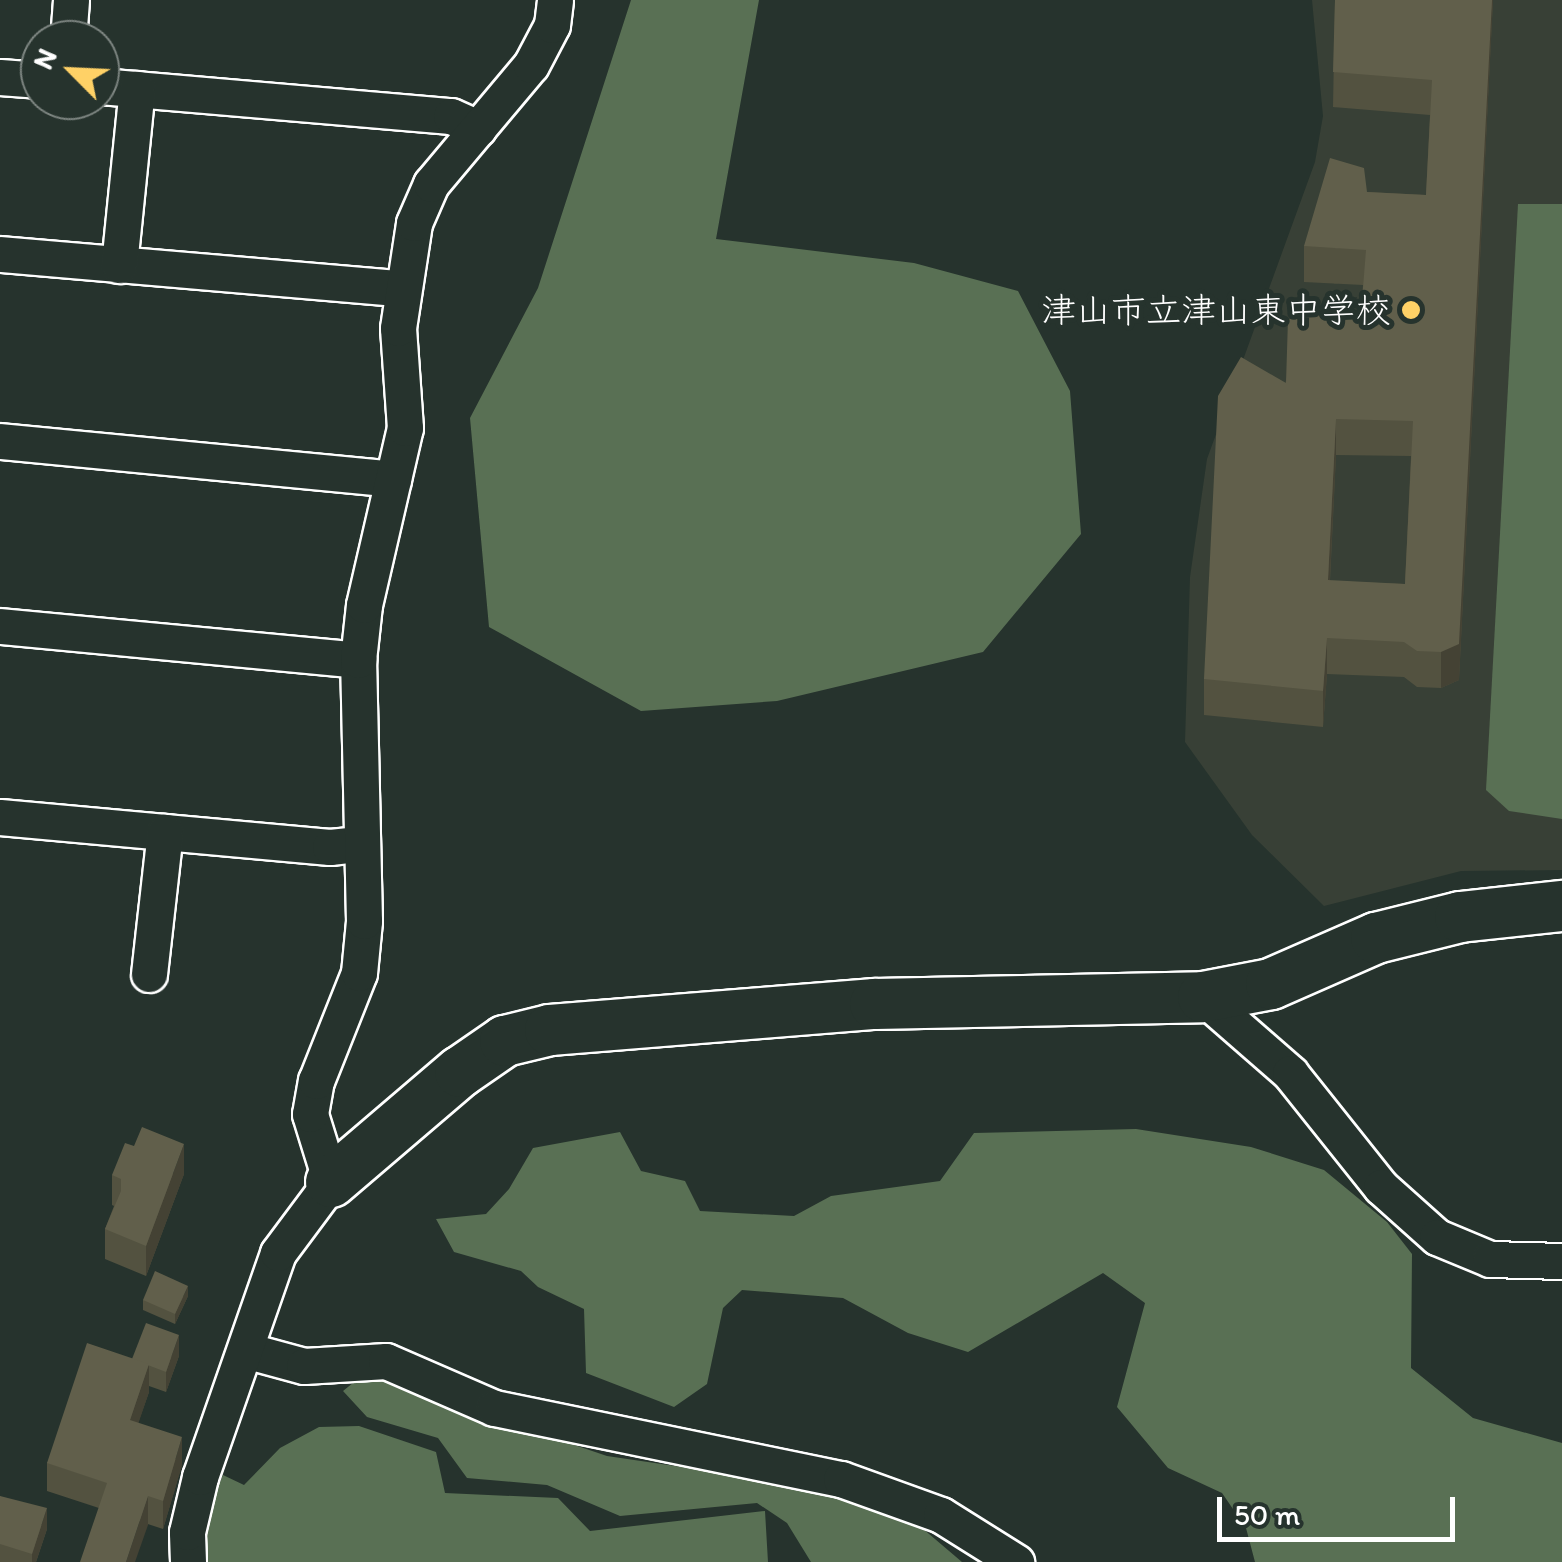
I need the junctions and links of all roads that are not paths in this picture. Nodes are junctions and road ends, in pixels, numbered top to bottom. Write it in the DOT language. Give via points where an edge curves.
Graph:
graph roads {
  1 [pos="555,0"];
  2 [pos="120,88"];
  3 [pos="137,89"];
  4 [pos="478,128"];
  5 [pos="0,254"];
  6 [pos="119,265"];
  7 [pos="400,288"];
  8 [pos="0,441"];
  9 [pos="393,479"];
  10 [pos="0,626"];
  11 [pos="358,660"];
  12 [pos="0,818"];
  13 [pos="165,832"];
  14 [pos="358,844"];
  15 [pos="1562,906"];
  16 [pos="148,974"];
  17 [pos="1203,997"];
  18 [pos="331,1182"];
  19 [pos="1562,1261"];
  20 [pos="246,1350"];
  21 [pos="188,1562"];
  22 [pos="1016,1562"];
  1 -- 4 [label="street" via="532,65"];
  2 -- 3 [label="street"];
  3 -- 4 [label="street" via="451,116"];
  3 -- 6 [label="street"];
  4 -- 7 [label="street" via="431,184 414,222"];
  5 -- 6 [label="street"];
  6 -- 7 [label="street"];
  7 -- 9 [label="street" via="405,428"];
  8 -- 9 [label="street"];
  9 -- 11 [label="street"];
  10 -- 11 [label="street"];
  11 -- 14 [label="street"];
  12 -- 13 [label="street"];
  13 -- 14 [label="street"];
  13 -- 16 [label="street"];
  14 -- 18 [label="street" via="358,972 310,1114"];
  15 -- 17 [label="street" via="1460,917 1376,938 1271,984"];
  17 -- 18 [label="street" via="875,1004 550,1030 505,1042 460,1072"];
  17 -- 19 [label="street" via="1290,1073 1381,1187 1437,1237 1490,1259"];
  18 -- 20 [label="street" via="278,1252"];
  20 -- 21 [label="street" via="200,1477 187,1532"];
  20 -- 22 [label="street" via="304,1366 386,1361 494,1408 841,1479 941,1515"];
}
